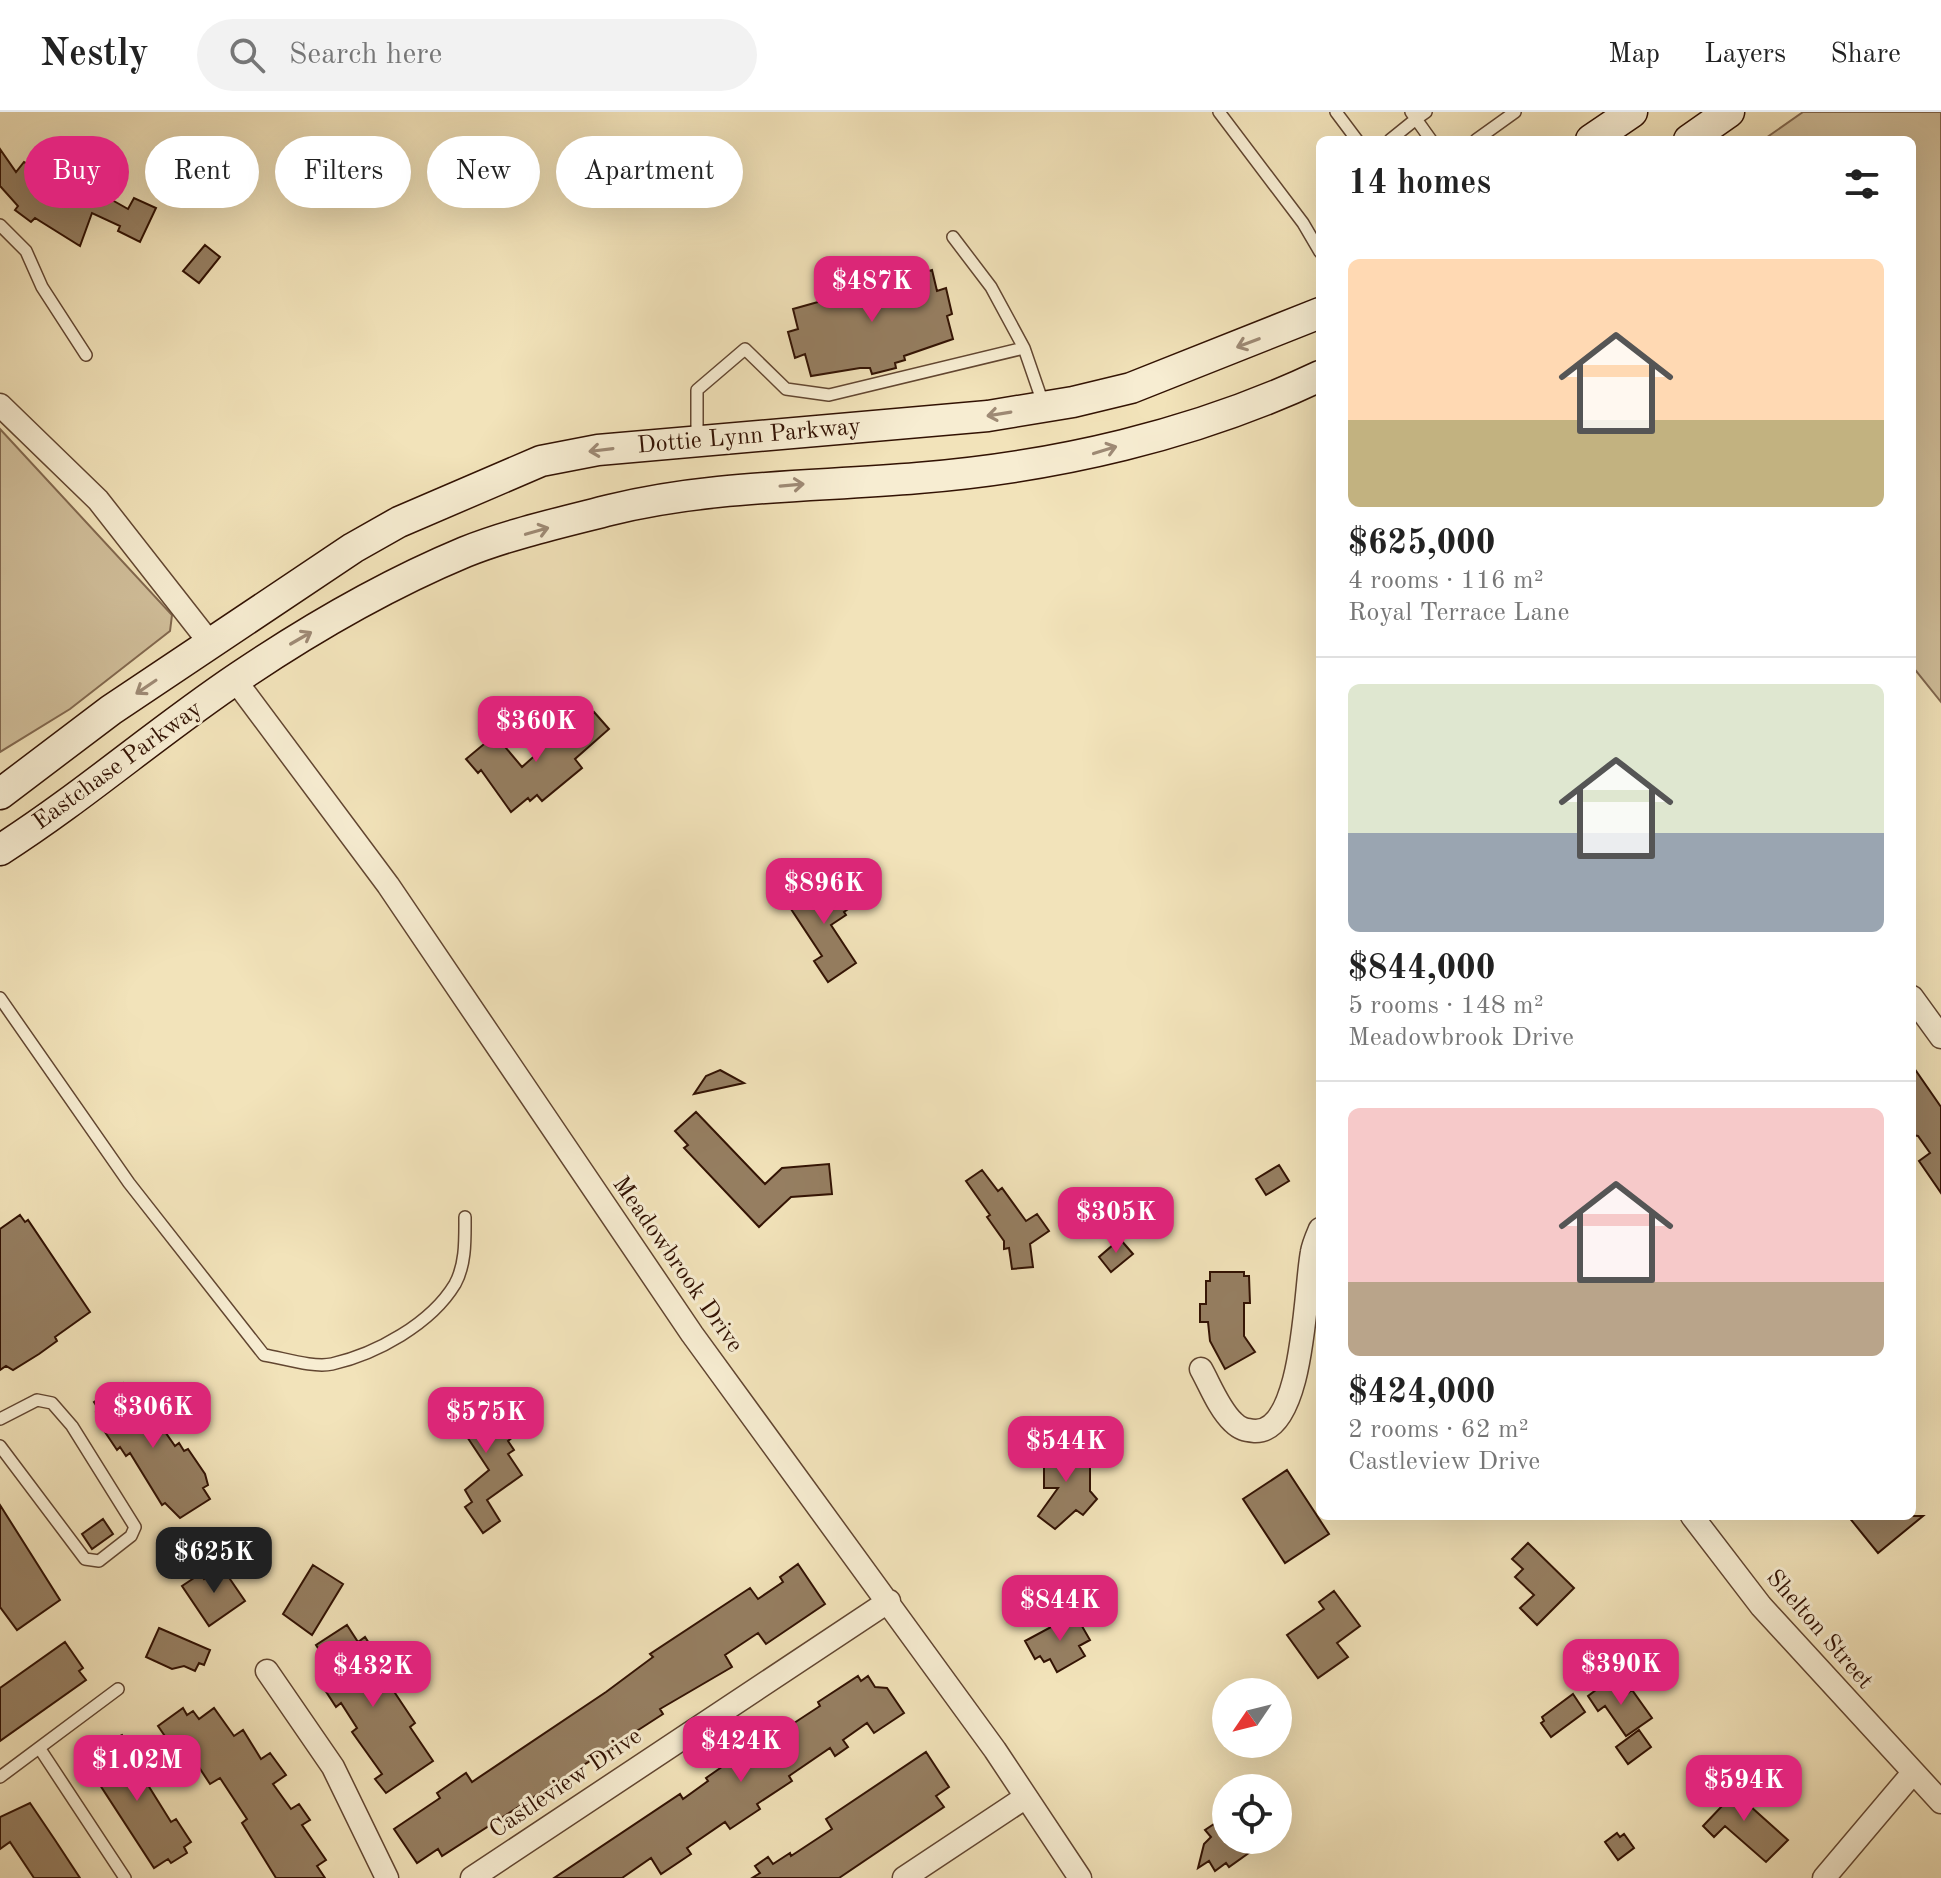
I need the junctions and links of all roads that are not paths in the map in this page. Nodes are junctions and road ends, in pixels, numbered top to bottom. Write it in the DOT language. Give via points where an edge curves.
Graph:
graph roads {
  1 [pos="1219,112"];
  2 [pos="1336,112"];
  3 [pos="1515,112"];
  4 [pos="1632,112"];
  5 [pos="1729,112"];
  6 [pos="1418,114"];
  7 [pos="1354,136"];
  8 [pos="1394,136"];
  9 [pos="1429,136"];
  10 [pos="1482,136"];
  11 [pos="1597,136"];
  12 [pos="1695,136"];
  13 [pos="0,225"];
  14 [pos="953,237"];
  15 [pos="1316,245"];
  16 [pos="1316,315"];
  17 [pos="1024,348"];
  18 [pos="86,355"];
  19 [pos="1316,378"];
  20 [pos="0,405"];
  21 [pos="1044,406"];
  22 [pos="698,441"];
  23 [pos="353,548"];
  24 [pos="210,643"];
  25 [pos="235,680"];
  26 [pos="0,794"];
  27 [pos="0,850"];
  28 [pos="0,998"];
  29 [pos="1916,1003"];
  30 [pos="1941,1037"];
  31 [pos="465,1217"];
  32 [pos="1316,1240"];
  33 [pos="1201,1369"];
  34 [pos="0,1419"];
  35 [pos="0,1446"];
  36 [pos="1695,1520"];
  37 [pos="889,1601"];
  38 [pos="267,1671"];
  39 [pos="118,1689"];
  40 [pos="40,1749"];
  41 [pos="1912,1774"];
  42 [pos="0,1777"];
  43 [pos="1026,1797"];
  44 [pos="1941,1802"];
  45 [pos="125,1878"];
  46 [pos="387,1878"];
  47 [pos="472,1878"];
  48 [pos="904,1878"];
  49 [pos="1080,1878"];
  50 [pos="1824,1878"];
  1 -- 15 [label="lane"];
  2 -- 7 [label="lane"];
  3 -- 10 [label="lane"];
  4 -- 11 [label="main road"];
  5 -- 12 [label="main road"];
  6 -- 8 [label="lane"];
  6 -- 9 [label="lane"];
  13 -- 18 [label="lane" via="26,251 42,287"];
  14 -- 17 [label="lane" via="991,287"];
  16 -- 21 [label="main road, Dottie Lynn Parkway, one-way" via="1131,388"];
  17 -- 21 [label="lane"];
  17 -- 22 [label="lane" via="829,395 786,389 745,349 697,390"];
  25 -- 19 [label="main road, one-way" via="381,591 468,551 612,510 703,494 916,479 1091,454 1259,402"];
  20 -- 24 [label="street" via="98,500"];
  21 -- 22 [label="main road, Dottie Lynn Parkway, one-way" via="988,416"];
  22 -- 23 [label="main road, Dottie Lynn Parkway, one-way" via="541,461 399,522"];
  23 -- 24 [label="main road, Dottie Lynn Parkway"];
  23 -- 25 [label="main road" via="331,575 246,635"];
  24 -- 26 [label="main road, Eastchase Parkway, one-way"];
  25 -- 27 [label="main road, Eastchase Parkway"];
  25 -- 37 [label="street, Meadowbrook Drive" via="388,885 692,1334"];
  28 -- 31 [label="lane" via="129,1183 264,1355 329,1365 397,1338 455,1283 464,1253"];
  29 -- 30 [label="street"];
  32 -- 33 [label="street" via="1301,1350 1276,1420 1261,1431 1244,1430 1231,1421"];
  34 -- 35 [label="lane" via="37,1400 52,1403 135,1527 131,1536 99,1561 85,1559"];
  36 -- 41 [label="street, Shelton Street" via="1761,1606"];
  37 -- 43 [label="street, Meadowbrook Drive"];
  37 -- 47 [label="street, Castleview Drive"];
  38 -- 46 [label="street" via="333,1767"];
  39 -- 40 [label="lane"];
  40 -- 42 [label="lane"];
  40 -- 45 [label="lane"];
  41 -- 44 [label="street, Shelton Street"];
  41 -- 50 [label="street"];
  43 -- 48 [label="street"];
  43 -- 49 [label="street, Meadowbrook Drive"];
}
